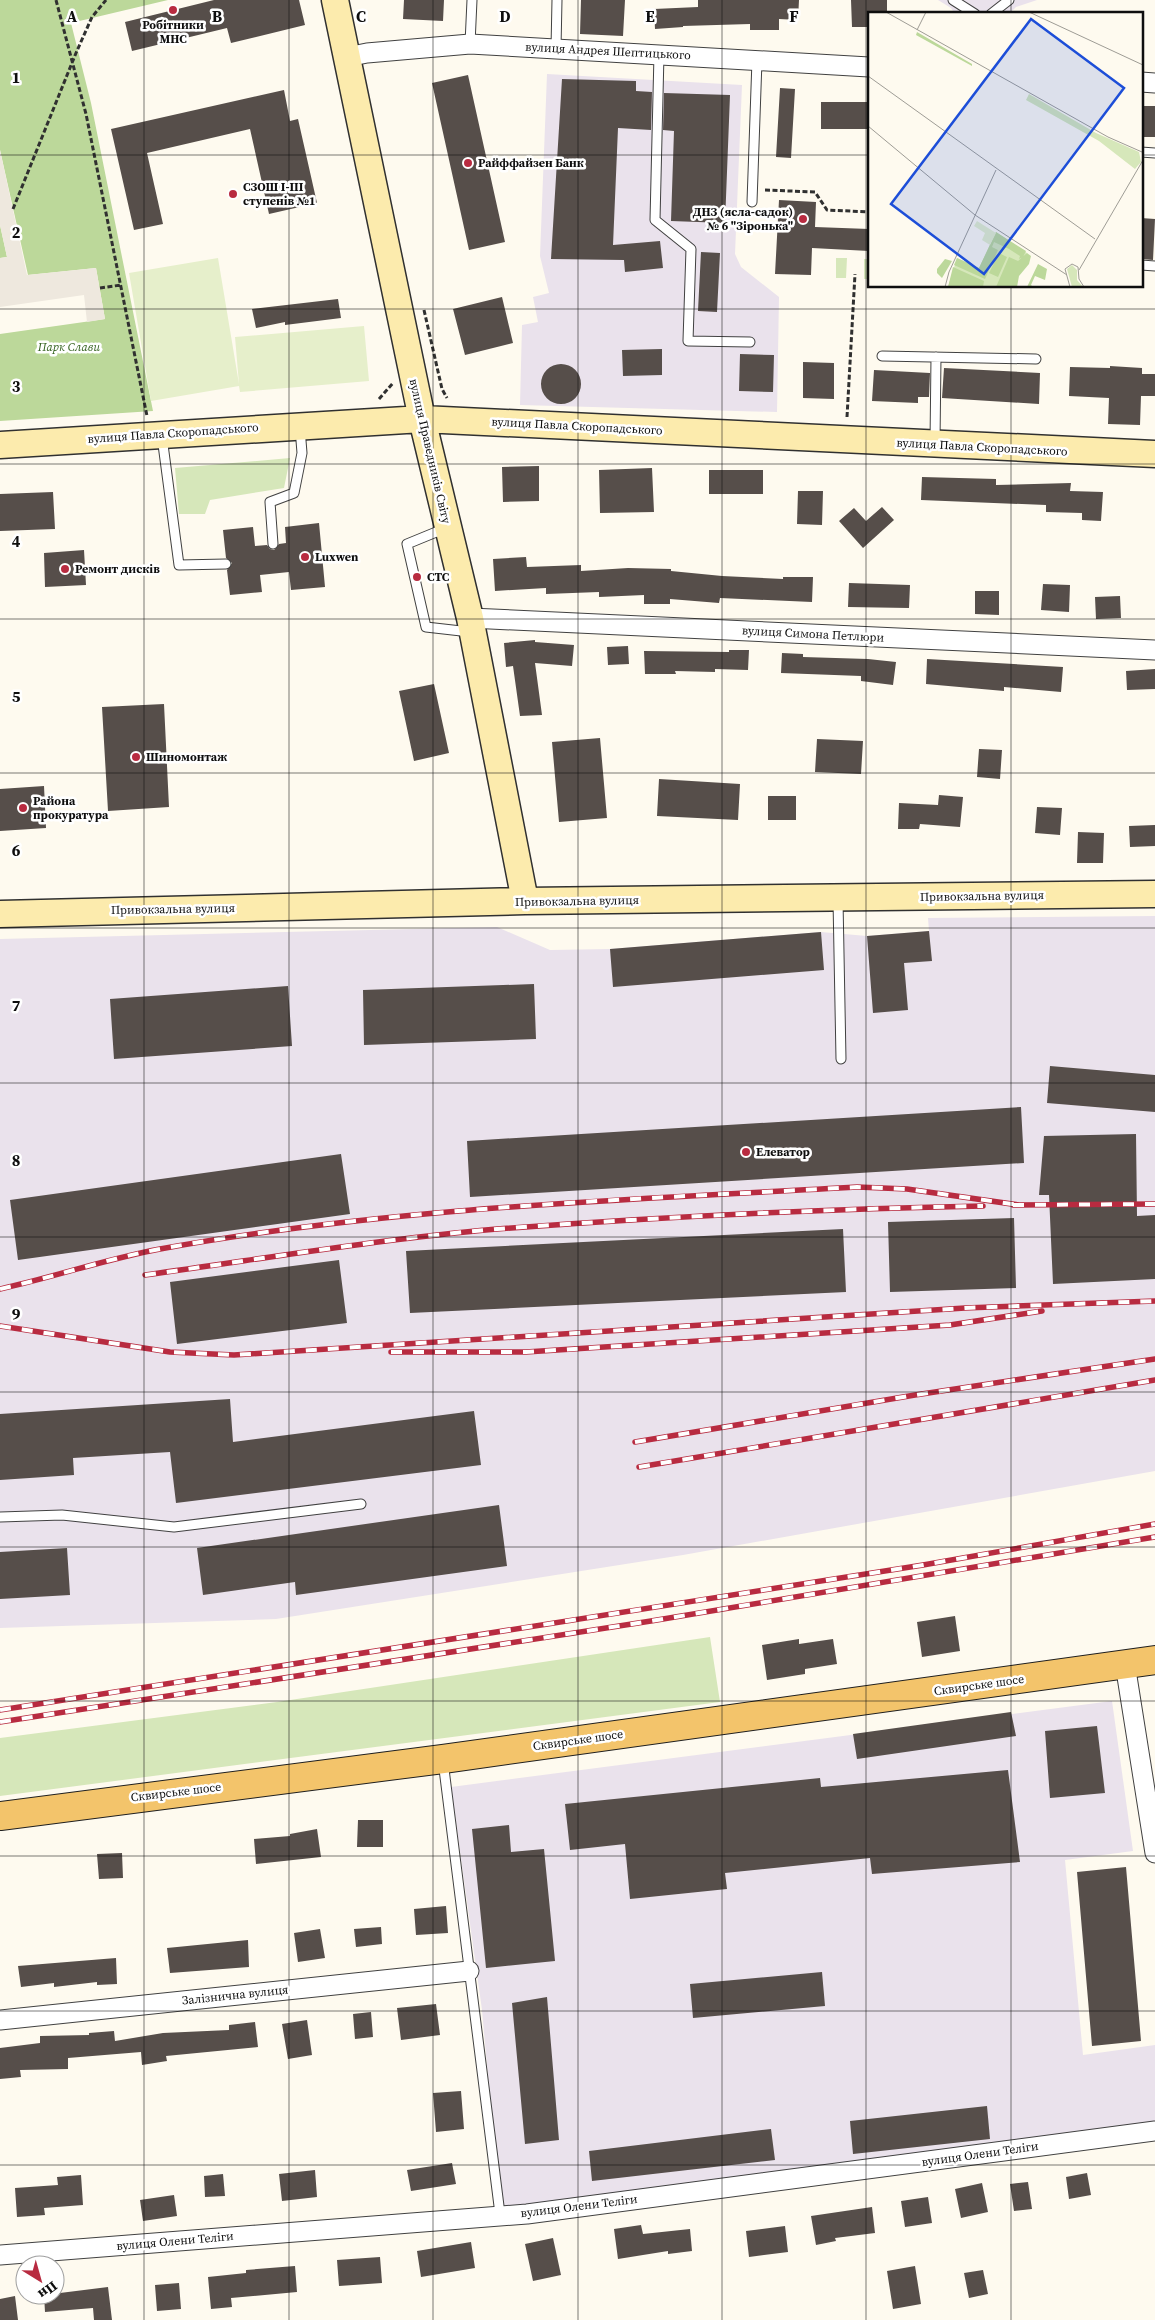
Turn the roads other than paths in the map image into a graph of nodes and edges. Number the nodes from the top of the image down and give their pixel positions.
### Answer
1 (335, 0) edge
2 (472, 0) edge
3 (557, 0) edge
4 (953, 0) edge
5 (1009, 0) edge
6 (972, 12) edge
7 (994, 12) edge
8 (470, 44) junction
9 (556, 48) junction
10 (659, 54) junction
11 (347, 57) junction
12 (757, 60) junction
13 (868, 67) edge
14 (1142, 82) edge
15 (1155, 83) edge
16 (1142, 152) edge
17 (1155, 153) edge
18 (752, 202) dead end
19 (1142, 265) edge
20 (1155, 266) edge
21 (750, 342) dead end
22 (882, 356) dead end
23 (936, 357) junction
24 (1036, 360) dead end
25 (422, 419) junction
26 (300, 426) junction
27 (162, 434) junction
28 (0, 445) edge
29 (935, 445) junction
30 (1155, 454) edge
31 (448, 527) junction
32 (273, 544) dead end
33 (226, 564) dead end
34 (472, 625) junction
35 (1155, 650) edge
36 (1155, 894) edge
37 (838, 898) junction
38 (525, 901) junction
39 (0, 914) edge
40 (841, 1059) dead end
41 (361, 1504) dead end
42 (0, 1516) edge
43 (1155, 1660) edge
44 (1125, 1664) junction
45 (442, 1759) junction
46 (0, 1816) edge
47 (1155, 1853) edge
48 (470, 1971) junction
49 (0, 2020) edge
50 (1155, 2131) edge
51 (500, 2214) junction
52 (0, 2256) edge

1 - 11 street, вулиця Праведників Світу
2 - 8 lane
3 - 9 lane
4 - 6 lane
5 - 7 lane
8 - 9 street, вулиця Андрея Шептицького
8 - 11 street, вулиця Андрея Шептицького
9 - 10 street, вулиця Андрея Шептицького
10 - 12 street, вулиця Андрея Шептицького
10 - 21 lane
11 - 25 street, вулиця Праведників Світу
12 - 13 street, вулиця Андрея Шептицького
12 - 18 lane
14 - 15 street
16 - 17 lane
19 - 20 lane
22 - 23 lane
23 - 24 lane
23 - 29 lane
25 - 26 street, вулиця Павла Скоропадського
25 - 29 street, вулиця Павла Скоропадського
25 - 31 street, вулиця Праведників Світу
26 - 27 street, вулиця Павла Скоропадського
26 - 32 lane
27 - 28 street, вулиця Павла Скоропадського
27 - 33 lane
29 - 30 street, вулиця Павла Скоропадського
31 - 34 street, вулиця Праведників Світу
31 - 34 lane
34 - 35 street, вулиця Симона Петлюри
34 - 38 street, вулиця Праведників Світу
36 - 37 street, Привокзальна вулиця
37 - 38 street, Привокзальна вулиця
37 - 40 lane
38 - 39 street, Привокзальна вулиця
41 - 42 lane
43 - 44 main road, Сквирське шосе
44 - 45 main road, Сквирське шосе
44 - 47 street
45 - 46 main road, Сквирське шосе
45 - 48 lane
48 - 49 street, Залізнична вулиця
48 - 51 lane
50 - 51 street, вулиця Олени Теліги
51 - 52 street, вулиця Олени Теліги

